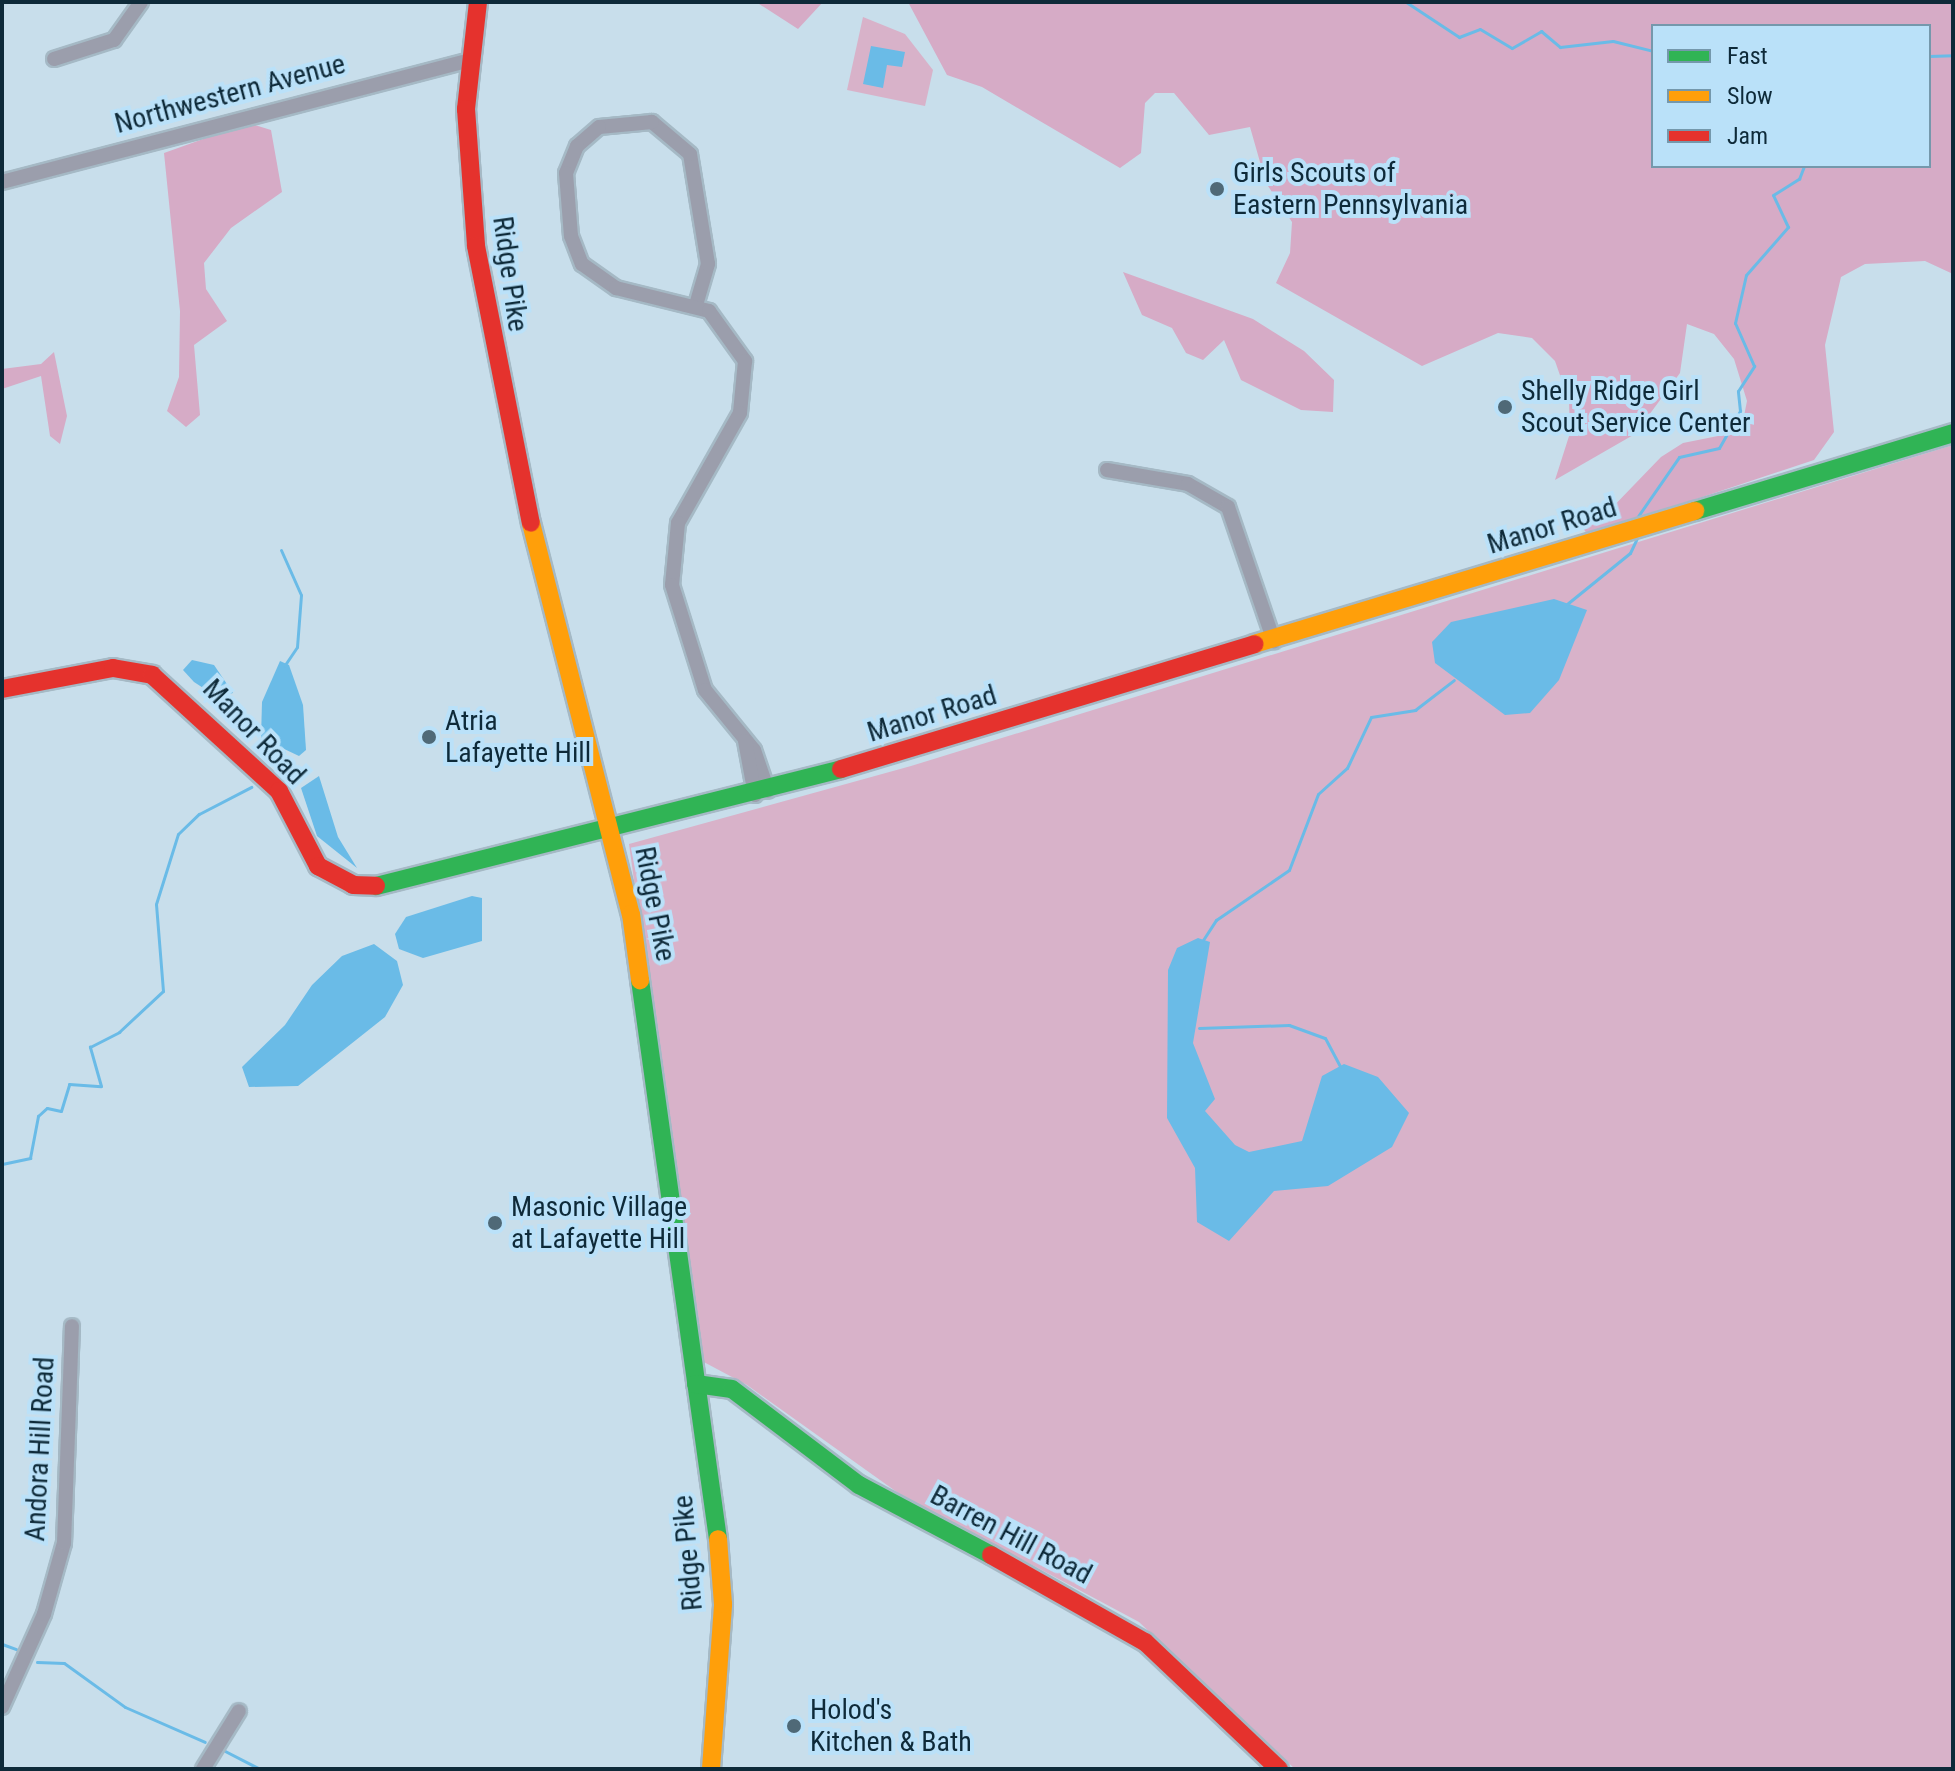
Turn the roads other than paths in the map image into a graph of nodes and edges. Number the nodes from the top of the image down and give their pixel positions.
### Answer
1 (141, 2) edge
2 (478, 2) edge
3 (54, 59) dead end
4 (472, 60) junction
5 (2, 182) edge
6 (696, 305) junction
7 (1953, 433) edge
8 (1107, 470) dead end
9 (1274, 641) junction
10 (2, 689) edge
11 (762, 793) junction
12 (612, 834) junction
13 (72, 1326) dead end
14 (696, 1384) junction
15 (2, 1707) edge
16 (239, 1711) dead end
17 (203, 1769) edge
18 (711, 1769) edge
19 (1279, 1769) edge

1 - 3 street
2 - 4 street, Ridge Pike
4 - 5 street, Northwestern Avenue
4 - 12 street, Ridge Pike
6 - 6 street
6 - 11 street
7 - 9 street, Manor Road
8 - 9 street
9 - 11 street, Manor Road
10 - 12 street, Manor Road
11 - 12 street, Manor Road
12 - 14 street, Ridge Pike
13 - 15 street, Andora Hill Road
14 - 18 street, Ridge Pike
14 - 19 street, Barren Hill Road
16 - 17 street

